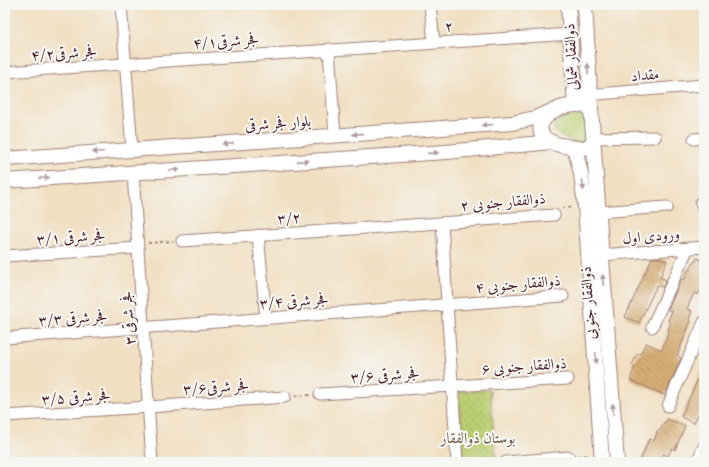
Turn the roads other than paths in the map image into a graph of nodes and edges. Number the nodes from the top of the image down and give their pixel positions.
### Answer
1 (121, 5) edge
2 (430, 5) edge
3 (568, 5) edge
4 (585, 5) edge
5 (571, 34) junction
6 (434, 42) junction
7 (329, 50) junction
8 (126, 63) junction
9 (5, 72) edge
10 (704, 85) edge
11 (575, 100) junction
12 (590, 101) junction
13 (552, 111) junction
14 (506, 124) junction
15 (335, 136) junction
16 (655, 137) dead end
17 (593, 140) junction
18 (552, 142) junction
19 (502, 146) junction
20 (575, 148) junction
21 (132, 150) junction
22 (5, 158) edge
23 (133, 172) junction
24 (5, 181) edge
25 (667, 207) dead end
26 (598, 212) junction
27 (554, 215) road end
28 (442, 223) junction
29 (258, 235) junction
30 (182, 241) road end
31 (138, 246) junction
32 (704, 246) edge
33 (688, 248) junction
34 (601, 255) junction
35 (5, 256) edge
36 (563, 296) dead end
37 (447, 304) junction
38 (266, 318) junction
39 (704, 322) edge
40 (652, 327) dead end
41 (143, 328) junction
42 (5, 338) edge
43 (568, 379) dead end
44 (452, 386) junction
45 (320, 394) road end
46 (286, 396) road end
47 (668, 406) dead end
48 (149, 407) junction
49 (5, 416) edge
50 (615, 429) junction
51 (600, 430) junction
52 (704, 446) edge
53 (569, 457) road end
54 (602, 458) edge
55 (152, 462) edge
56 (457, 462) edge
57 (506, 462) edge
58 (617, 462) edge
59 (697, 462) edge

1 - 8 street
2 - 6 street
3 - 5 main road, ذوالفقار شمالی
12 -> 4 main road, ذوالفقار شمالی
5 - 6 street, ۲
5 - 11 main road, ذوالفقار شمالی
6 - 7 street, ۲
7 - 8 street, فجر شرقی۴/۱
7 - 15 street
8 - 9 street, فجر شرقی۴/۲
8 - 21 street
10 - 12 street, مقداد
11 - 12 main road
11 - 13 main road, بلوار فجر شرقی
12 - 17 main road, ذوالفقار شمالی
13 - 14 main road, بلوار فجر شرقی
13 - 18 main road
14 -> 15 main road, بلوار فجر شرقی
14 - 19 main road
15 -> 21 main road, بلوار فجر شرقی
16 - 17 street
17 - 20 main road
17 - 26 main road, ذوالفقار جنوبی
18 - 19 main road
18 - 20 main road
23 -> 19 main road
20 -> 51 main road, ذوالفقار جنوبی
21 -> 22 main road, بلوار فجر شرقی
24 -> 23 main road
23 - 31 street, ۳ فجر شرقی
25 - 26 street
26 - 34 main road, ذوالفقار جنوبی
27 - 28 street, ۲ ذوالفقار جنوبی
28 - 29 street, ۳/۲
28 - 37 street
29 - 30 street, ۳/۲
29 - 38 street
31 - 35 street, ۳/۱ فجر شرقی
31 - 41 street, ۳ فجر شرقی
32 - 33 street, ورودی اول
33 - 34 street, ورودی اول
33 - 40 street
50 -> 34 main road, ذوالفقار جنوبی
36 - 37 street, ۴ ذوالفقار جنوبی
37 - 38 street, ۳/۴ فجر شرقی
37 - 44 street
38 - 41 street, ۳/۴ فجر شرقی
39 - 47 street
41 - 42 street, ۳/۳ فجر شرقی
41 - 48 street, ۳ فجر شرقی
43 - 44 street, ۶ ذوالفقار جنوبی
44 - 45 street, ۳/۶ فجر شرقی
44 - 56 street
46 - 48 street, فجر شرقی۳/۶
48 - 49 street, ۳/۵ فجر شرقی
48 - 55 street, ۳ فجر شرقی
50 - 51 main road
50 - 58 main road, ذوالفقار جنوبی
51 - 54 main road, ذوالفقار جنوبی
52 - 59 street
53 - 57 street

